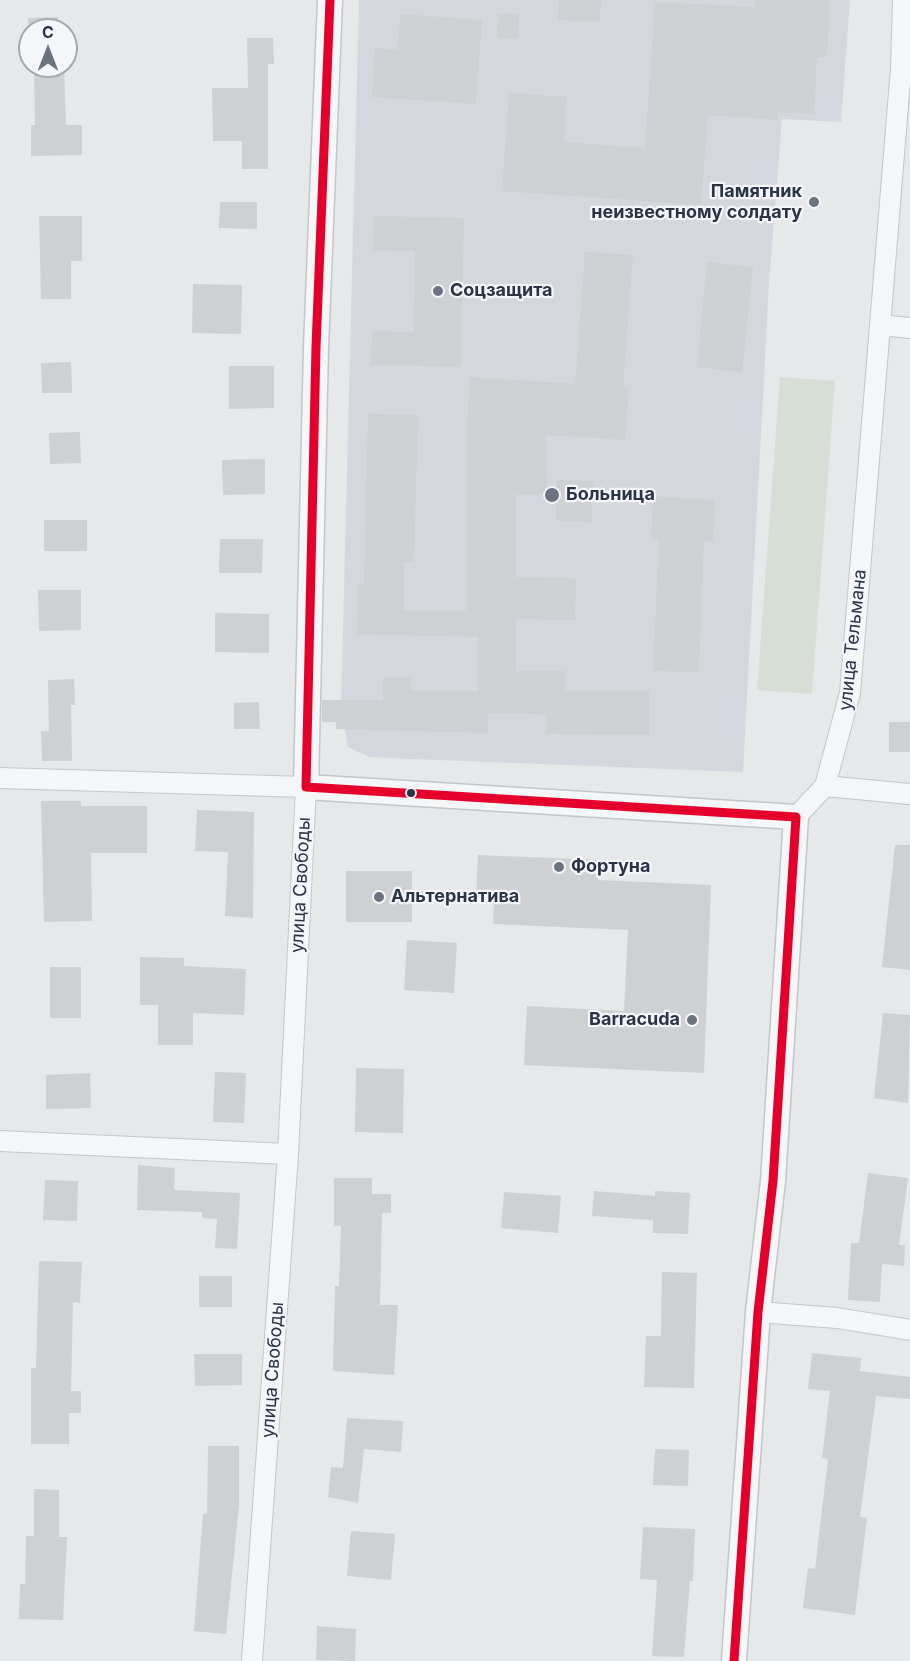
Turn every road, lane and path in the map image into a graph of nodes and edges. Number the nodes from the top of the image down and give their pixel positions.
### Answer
1 (330, 0) edge
2 (903, 0) edge
3 (880, 325) junction
4 (910, 328) edge
5 (0, 778) edge
6 (825, 786) junction
7 (306, 787) junction
8 (910, 794) edge
9 (796, 818) junction
10 (0, 1141) edge
11 (288, 1154) junction
12 (758, 1311) junction
13 (910, 1330) edge
14 (252, 1661) edge
15 (734, 1661) edge

1 - 7 street, улица Свободы
2 - 3 street, улица Тельмана
3 - 4 street
3 - 6 street, улица Тельмана
5 - 7 street
6 - 8 street
6 - 9 street, улица Тельмана
7 - 9 street
7 - 11 street, улица Свободы
9 - 12 street
10 - 11 street
11 - 14 street, улица Свободы
12 - 13 street
12 - 15 street

